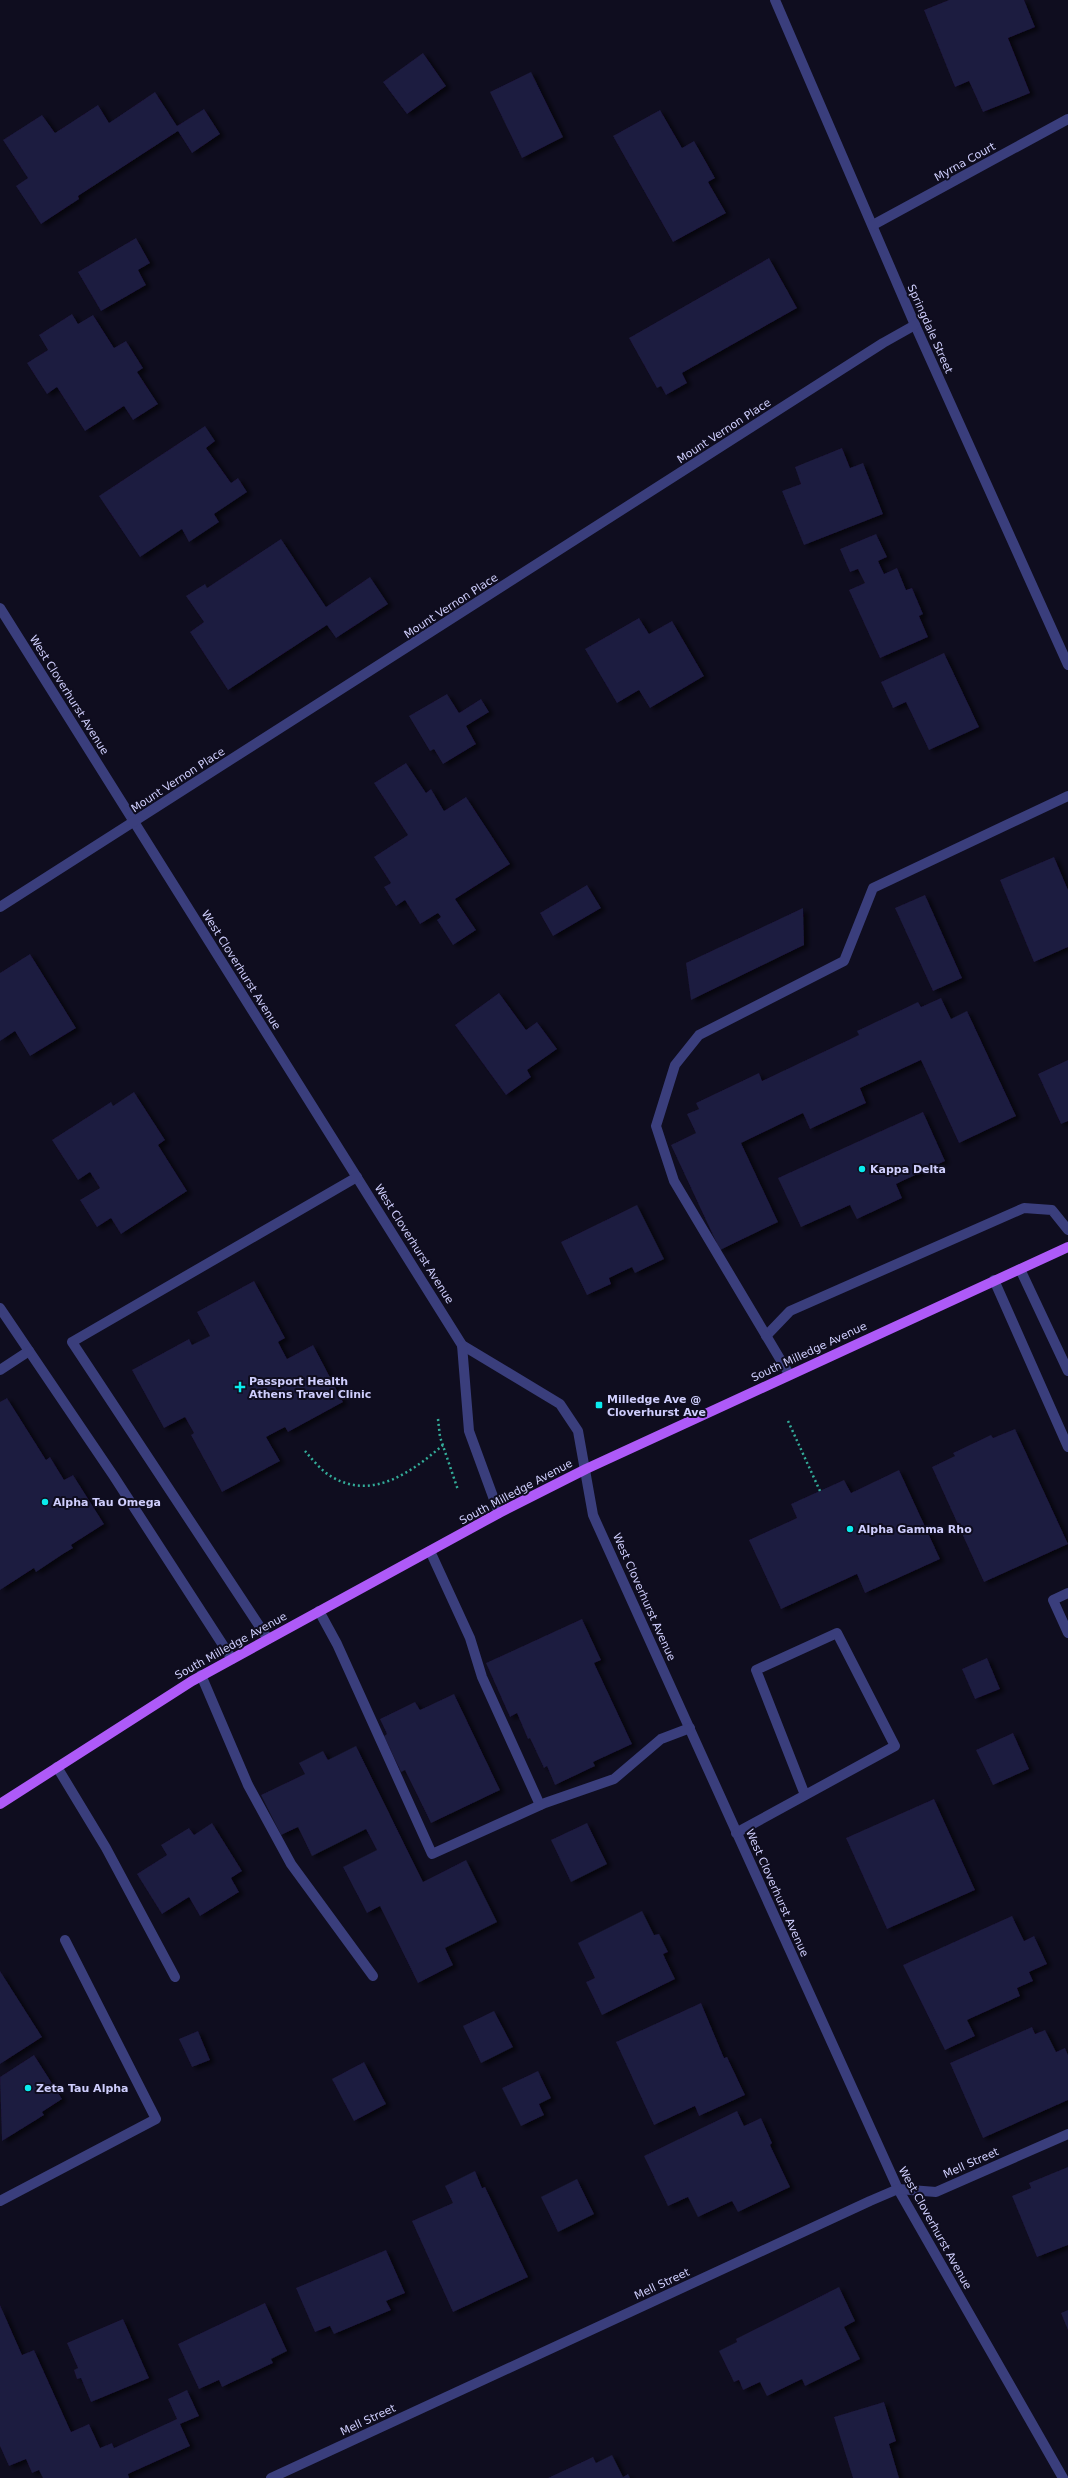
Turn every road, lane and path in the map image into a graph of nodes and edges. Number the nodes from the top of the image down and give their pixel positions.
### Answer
1 (775, 0) edge
2 (1068, 119) edge
3 (873, 225) junction
4 (915, 325) junction
5 (0, 608) edge
6 (1068, 665) edge
7 (1068, 796) edge
8 (134, 822) junction
9 (0, 907) edge
10 (358, 1177) junction
11 (1068, 1230) edge
12 (1068, 1247) edge
13 (1020, 1269) junction
14 (994, 1280) junction
15 (0, 1308) edge
16 (766, 1336) junction
17 (462, 1344) junction
18 (29, 1351) junction
19 (0, 1370) edge
20 (1068, 1371) edge
21 (789, 1374) junction
22 (438, 1419) dead end
23 (788, 1421) dead end
24 (443, 1445) junction
25 (1068, 1447) edge
26 (304, 1451) dead end
27 (586, 1469) junction
28 (458, 1490) dead end
29 (820, 1491) dead end
30 (499, 1513) junction
31 (430, 1551) junction
32 (1068, 1593) edge
33 (319, 1611) junction
34 (1068, 1633) edge
35 (268, 1639) junction
36 (232, 1659) junction
37 (201, 1675) junction
38 (690, 1728) junction
39 (57, 1767) junction
40 (805, 1795) junction
41 (0, 1804) edge
42 (540, 1805) junction
43 (736, 1833) junction
44 (65, 1940) dead end
45 (373, 1976) dead end
46 (175, 1977) dead end
47 (1068, 2134) edge
48 (898, 2189) junction
49 (0, 2201) edge
50 (271, 2478) edge
51 (1063, 2478) edge

1 - 3 street, Springdale Street
2 - 3 street, Myrna Court
3 - 4 street, Springdale Street
4 - 6 street, Springdale Street
4 - 8 street, Mount Vernon Place
5 - 8 street, West Cloverhurst Avenue
7 - 16 street
8 - 9 street, Mount Vernon Place
8 - 10 street, West Cloverhurst Avenue
10 - 17 street, West Cloverhurst Avenue
10 - 35 street
11 - 16 street
12 - 13 main road, South Milledge Avenue
13 - 14 main road, South Milledge Avenue
13 - 20 street
14 - 21 main road, South Milledge Avenue
14 - 25 street
15 - 18 street
16 - 21 street
17 - 27 street, West Cloverhurst Avenue
17 - 30 street, West Cloverhurst Avenue
18 - 19 street
18 - 36 street
21 - 27 main road, South Milledge Avenue
22 - 24 path
23 - 29 path
24 - 26 path
24 - 28 path
27 - 30 main road, South Milledge Avenue
27 - 38 street, West Cloverhurst Avenue
30 - 31 main road, South Milledge Avenue
31 - 33 main road, South Milledge Avenue
31 - 42 street
32 - 34 street
33 - 35 main road, South Milledge Avenue
33 - 42 street
35 - 36 main road, South Milledge Avenue
36 - 37 main road, South Milledge Avenue
37 - 39 main road, South Milledge Avenue
37 - 45 street
38 - 42 street
38 - 43 street, West Cloverhurst Avenue
39 - 41 main road, South Milledge Avenue
39 - 46 street
40 - 40 street
40 - 43 street
43 - 48 street, West Cloverhurst Avenue
44 - 49 street
47 - 48 street, Mell Street
48 - 50 street, Mell Street
48 - 51 street, West Cloverhurst Avenue

